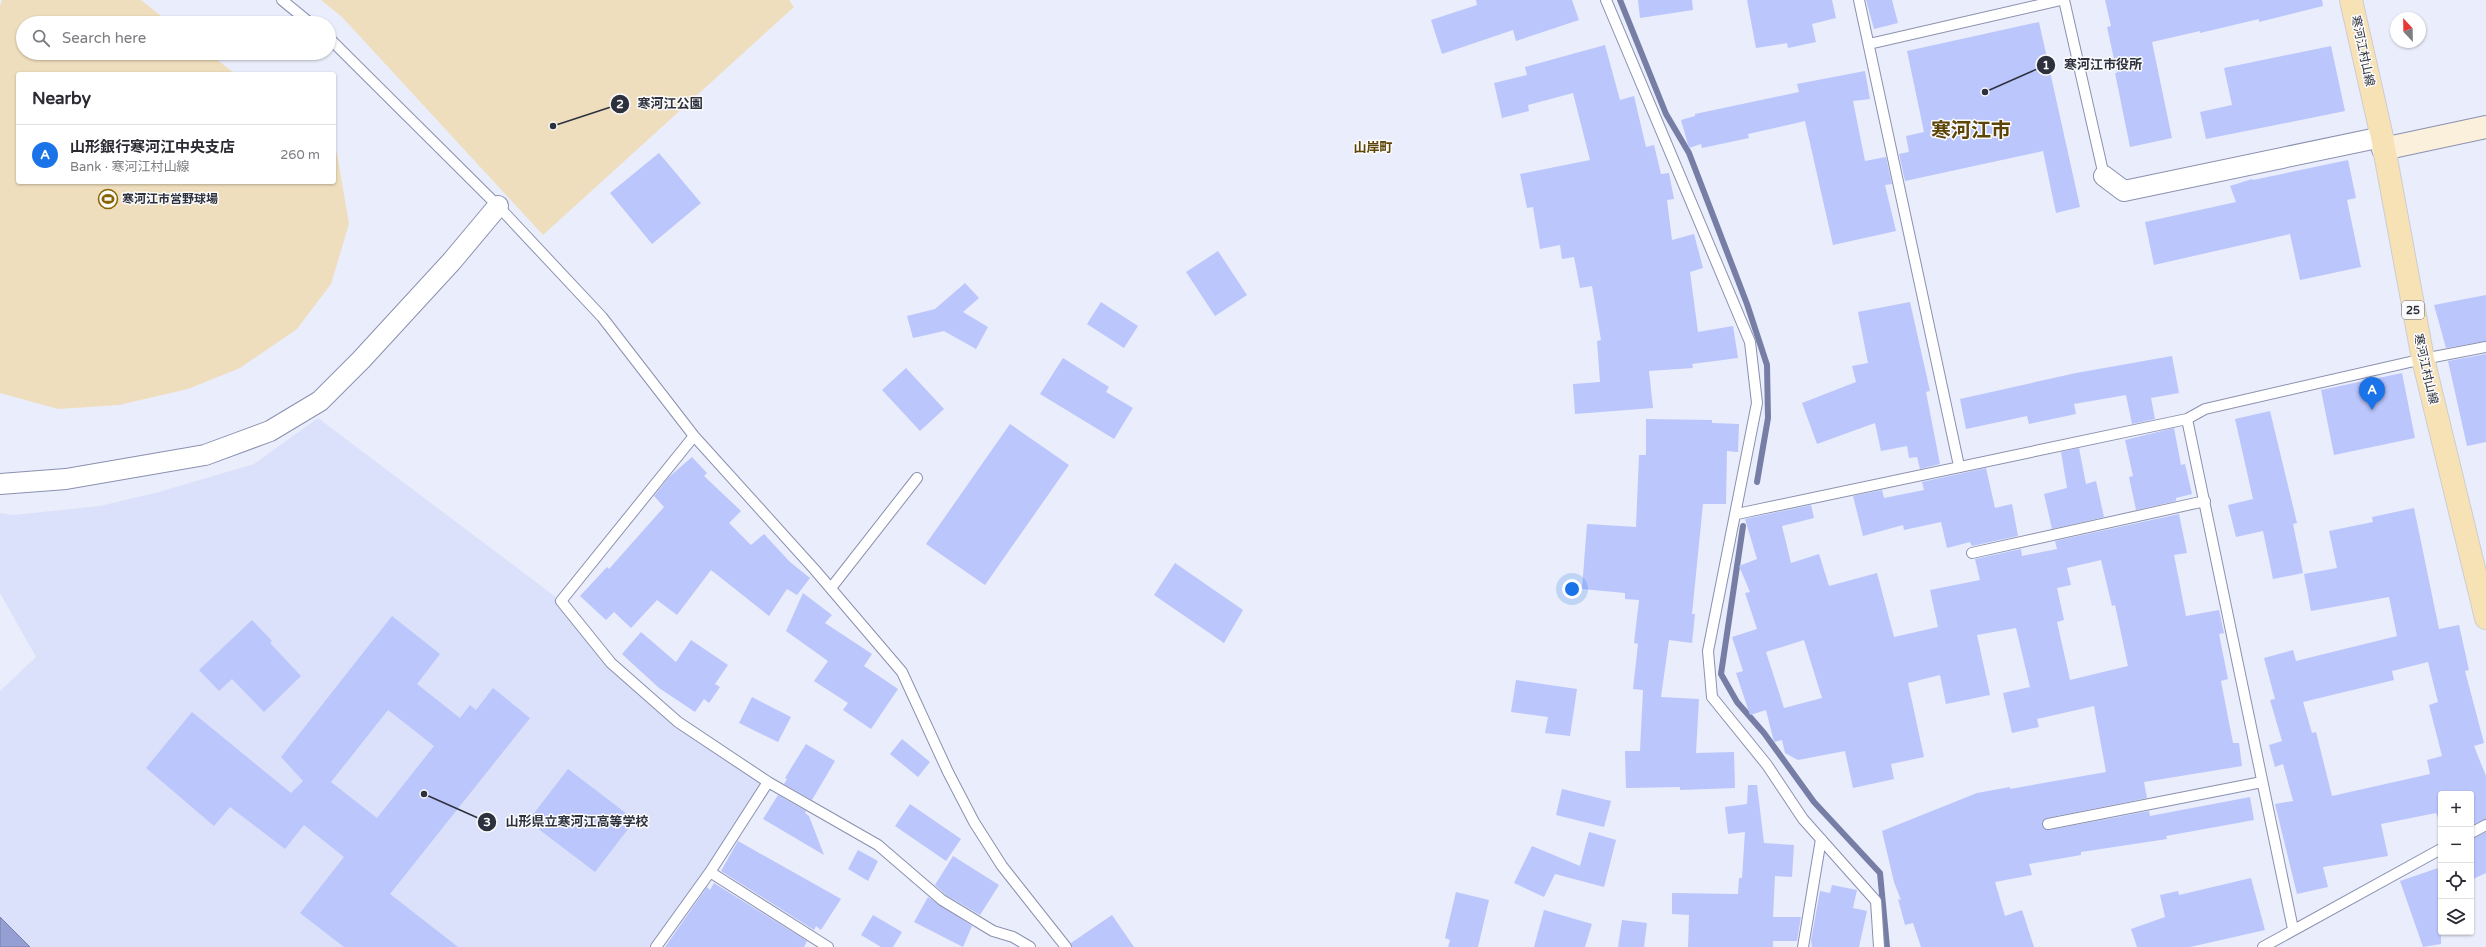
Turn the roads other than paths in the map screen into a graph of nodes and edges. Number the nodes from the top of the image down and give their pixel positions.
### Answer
1 (282, 0) edge
2 (1606, 0) edge
3 (1859, 0) edge
4 (2062, 0) edge
5 (2351, 0) edge
6 (301, 16) edge
7 (1869, 44) junction
8 (336, 45) edge
9 (2486, 127) edge
10 (2382, 143) junction
11 (2104, 176) joint
12 (498, 206) junction
13 (2486, 347) edge
14 (2423, 359) junction
15 (2187, 419) junction
16 (694, 436) junction
17 (1959, 466) junction
18 (917, 478) dead end
19 (0, 484) edge
20 (2205, 500) junction
21 (1737, 514) junction
22 (1972, 552) dead end
23 (831, 588) junction
24 (2486, 618) edge
25 (768, 782) junction
26 (2262, 782) junction
27 (2048, 824) dead end
28 (2486, 825) edge
29 (2474, 831) edge
30 (1821, 839) junction
31 (2438, 852) edge
32 (710, 872) junction
33 (2293, 929) junction
34 (656, 947) edge
35 (828, 947) edge
36 (1030, 947) edge
37 (1066, 947) edge
38 (1804, 947) edge
39 (1879, 947) edge
40 (2264, 947) edge

1 - 6 lane
2 - 21 lane
3 - 7 lane
4 - 7 lane
4 - 11 lane
5 - 10 main road, 寒河江村山線 / 25
7 - 17 lane
8 - 12 lane
9 - 10 street
10 - 11 street
10 - 14 main road, 寒河江村山線 / 25
12 - 16 lane
12 - 19 street
13 - 14 lane
14 - 15 lane
14 - 24 main road, 寒河江村山線 / 25
15 - 17 lane
15 - 20 lane
16 - 23 lane
16 - 25 lane
17 - 21 lane
18 - 23 lane
20 - 22 lane
20 - 26 lane
21 - 30 lane
23 - 37 lane
25 - 32 lane
25 - 36 lane
26 - 27 lane
26 - 33 lane
28 - 29 lane
30 - 38 lane
30 - 39 lane
31 - 33 lane
32 - 34 lane
32 - 35 lane
33 - 40 lane

